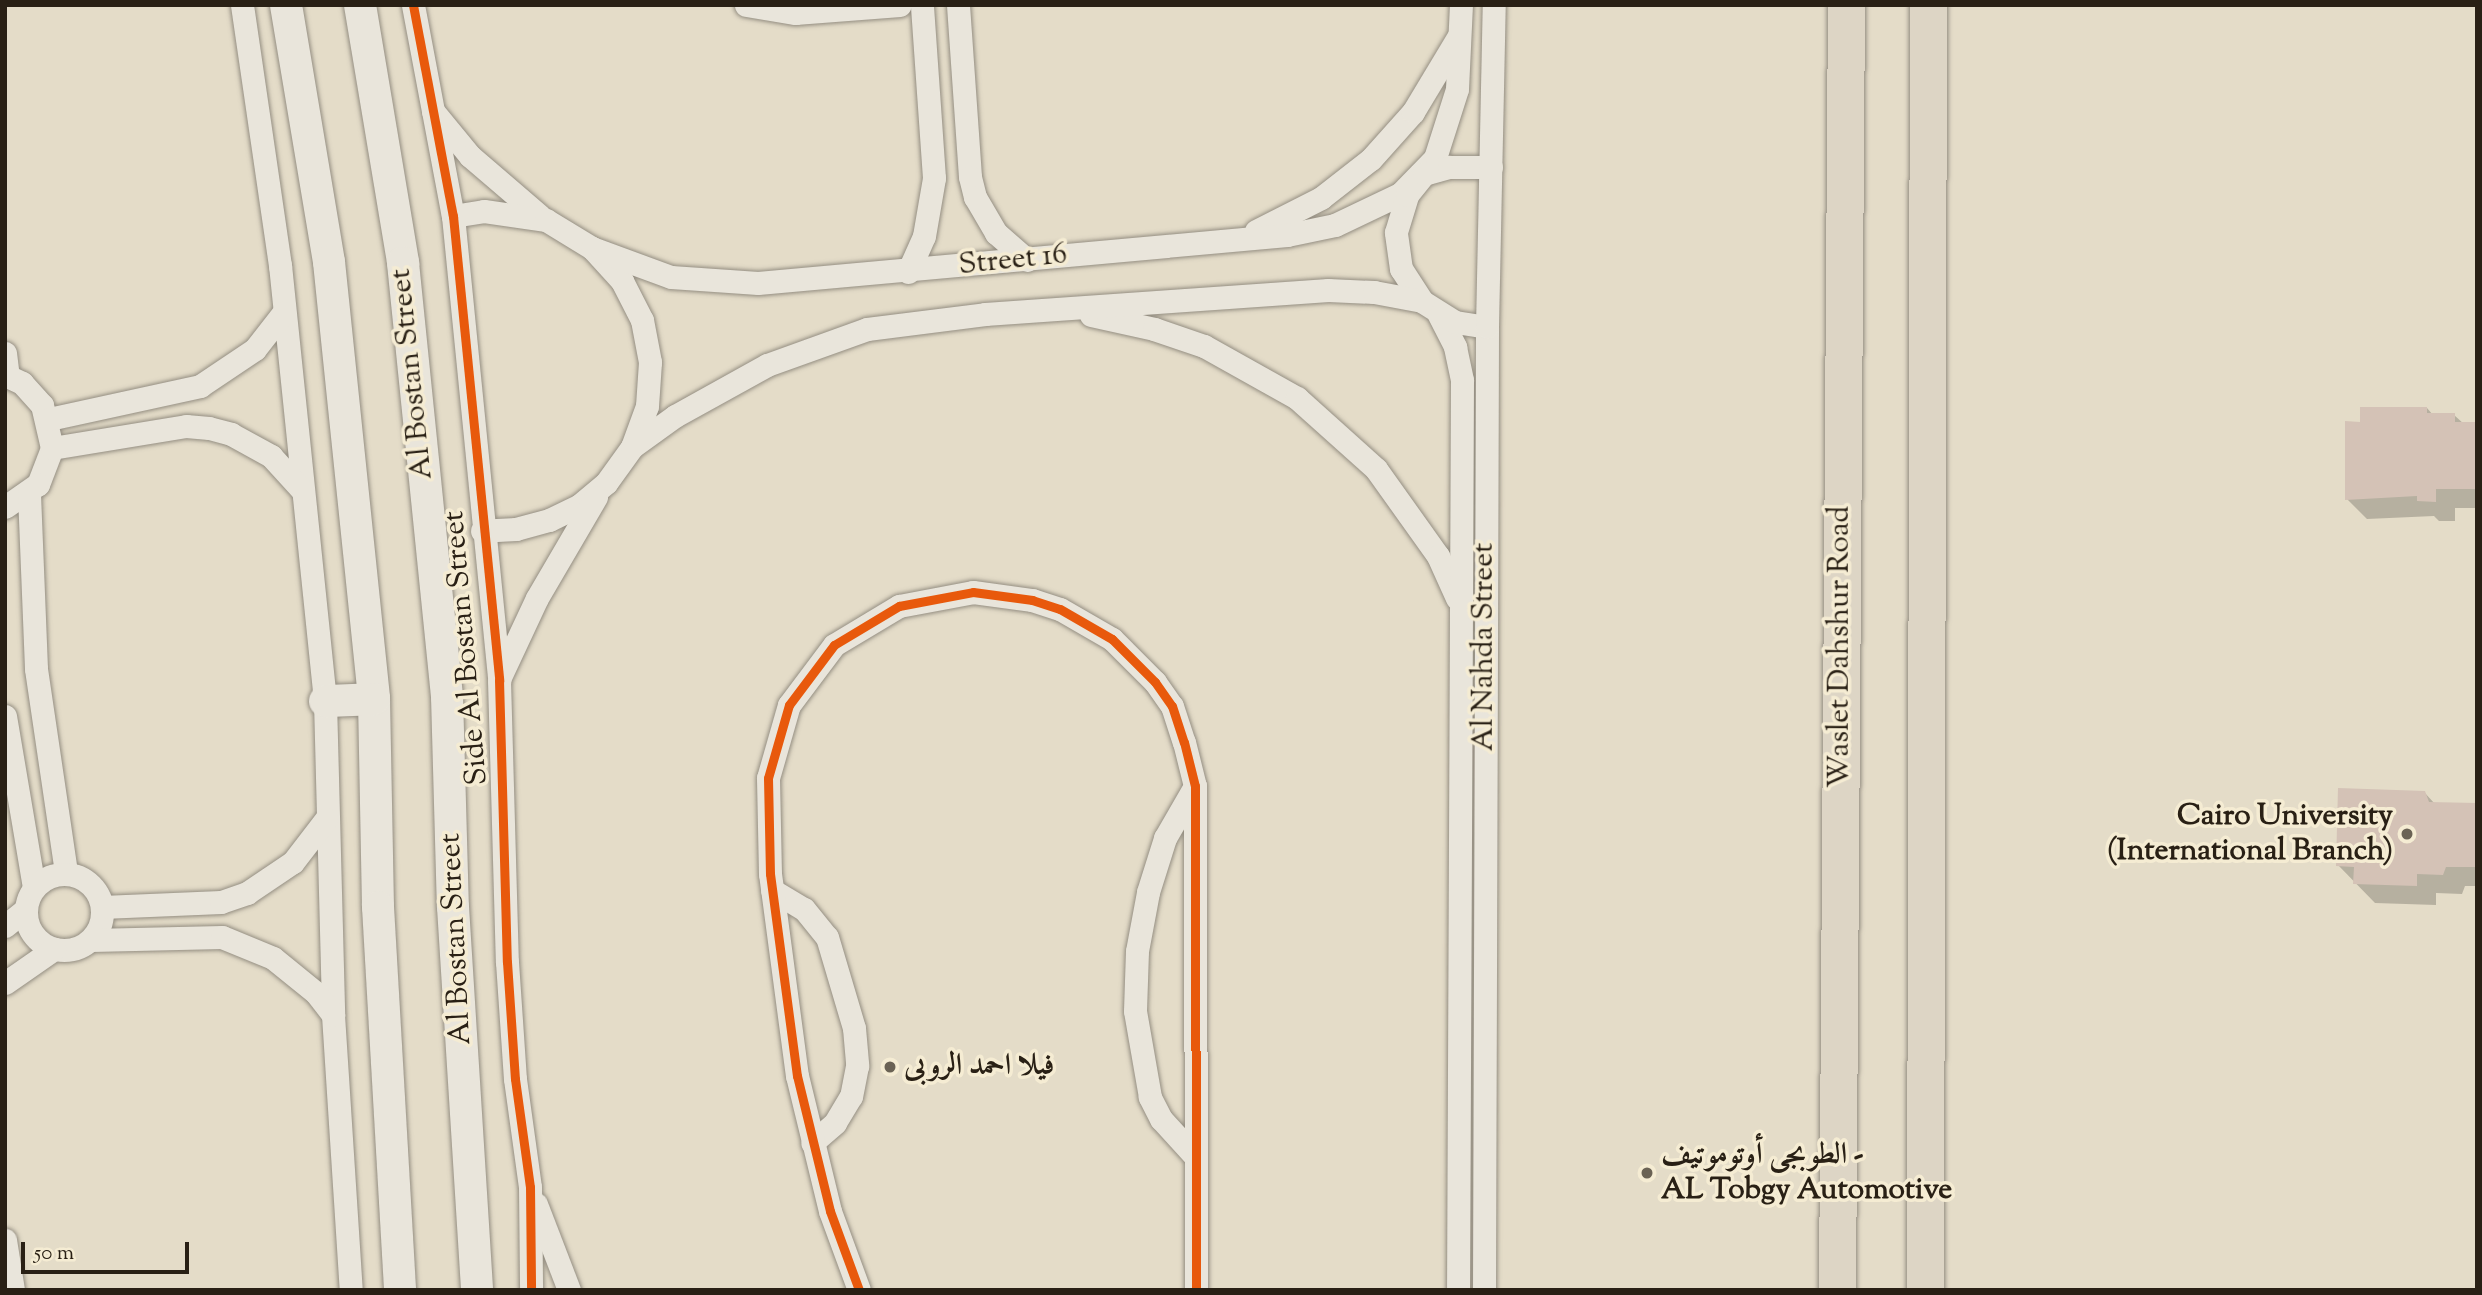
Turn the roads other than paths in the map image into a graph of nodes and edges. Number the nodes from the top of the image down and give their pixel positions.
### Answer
1 (242, 5) edge
2 (286, 5) edge
3 (360, 5) edge
4 (413, 5) edge
5 (746, 5) edge
6 (900, 5) edge
7 (922, 5) edge
8 (958, 5) edge
9 (1461, 5) edge
10 (1494, 5) edge
11 (1846, 5) edge
12 (1928, 5) edge
13 (1460, 31) junction
14 (429, 105) junction
15 (1491, 167) junction
16 (1424, 174) junction
17 (453, 216) junction
18 (546, 220) junction
19 (1237, 239) junction
20 (593, 248) junction
21 (1027, 260) junction
22 (908, 272) junction
23 (1431, 308) junction
24 (1049, 310) junction
25 (283, 313) junction
26 (1487, 327) junction
27 (6, 368) edge
28 (49, 419) junction
29 (632, 447) junction
30 (52, 448) junction
31 (606, 483) junction
32 (302, 490) junction
33 (29, 494) junction
34 (5, 507) edge
35 (482, 531) junction
36 (1460, 604) junction
37 (1486, 604) junction
38 (499, 680) junction
39 (374, 699) junction
40 (326, 701) junction
41 (5, 716) edge
42 (1195, 786) junction
43 (326, 819) junction
44 (66, 873) junction
45 (34, 887) junction
46 (772, 890) junction
47 (102, 908) junction
48 (25, 910) junction
49 (5, 926) edge
50 (91, 940) junction
51 (54, 949) junction
52 (5, 983) edge
53 (333, 1015) junction
54 (811, 1143) junction
55 (1193, 1154) junction
56 (530, 1187) junction
57 (5, 1240) edge
58 (13, 1290) edge
59 (351, 1290) edge
60 (400, 1290) edge
61 (477, 1290) edge
62 (531, 1290) edge
63 (569, 1290) edge
64 (859, 1290) edge
65 (1196, 1290) edge
66 (1458, 1290) edge
67 (1484, 1290) edge
68 (1837, 1290) edge
69 (1925, 1290) edge

1 - 25 street
2 - 39 street
3 - 61 street, Al Bostan Street
4 - 14 street, Side Al Bostan Street
5 - 6 street
7 - 22 street
8 - 21 street
9 - 13 street
10 - 15 street, Al Nahda Street
11 - 68 main road, Waslet Dahshur Road
12 - 69 main road
13 - 16 street
13 - 19 street
14 - 17 street, Side Al Bostan Street
14 - 18 street
15 - 16 street
15 - 26 street, Al Nahda Street
16 - 19 street, Street 16
16 - 23 street, Al Nahda Street
17 - 18 street
17 - 35 street, Side Al Bostan Street
18 - 20 street
19 - 21 street, Street 16
20 - 22 street, Street 16
20 - 29 street
21 - 22 street, Street 16
23 - 24 street, Street 16
23 - 26 street, Street 16
23 - 36 street, Al Nahda Street
24 - 29 street, Street 16
24 - 36 street
25 - 28 street
25 - 32 street
26 - 37 street, Al Nahda Street
27 - 28 street
28 - 30 street
29 - 31 street
30 - 32 street
30 - 33 street
31 - 35 street
31 - 38 street
32 - 40 street
33 - 34 street
33 - 44 street
35 - 38 street, Side Al Bostan Street
36 - 37 street
36 - 66 street, Al Nahda Street
37 - 67 street, Al Nahda Street
38 - 56 street, Side Al Bostan Street
39 - 40 street
39 - 60 street
40 - 43 street
41 - 45 street
42 - 46 street
42 - 55 street
42 - 55 street
43 - 47 street
43 - 53 street
44 - 45 street
44 - 47 street
45 - 48 street
46 - 54 street
46 - 54 street
47 - 50 street
48 - 49 street
48 - 51 street
50 - 51 street
50 - 53 street
51 - 52 street
53 - 59 street
54 - 64 street
55 - 65 street
56 - 62 street, Side Al Bostan Street
56 - 63 street
57 - 58 street

